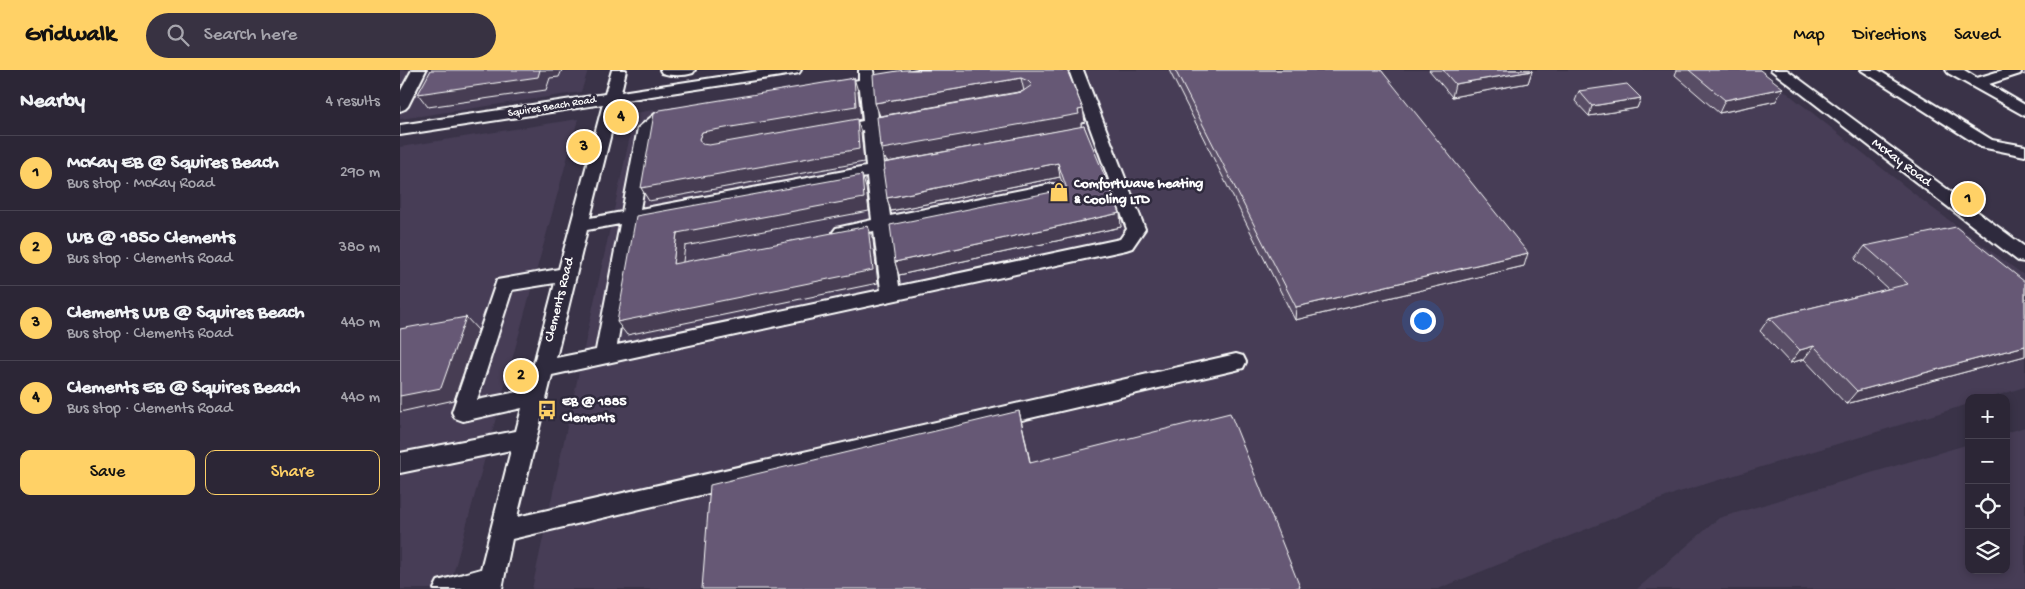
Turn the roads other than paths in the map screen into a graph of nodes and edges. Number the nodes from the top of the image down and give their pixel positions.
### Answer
1 (419, 70) edge
2 (619, 70) edge
3 (667, 70) edge
4 (688, 70) edge
5 (794, 70) edge
6 (945, 70) edge
7 (1076, 70) edge
8 (1778, 70) edge
9 (1868, 70) edge
10 (1953, 70) edge
11 (2015, 71) dead end
12 (759, 73) edge
13 (867, 76) edge
14 (1976, 83) junction
15 (819, 91) edge
16 (612, 98) junction
17 (400, 106) edge
18 (2025, 110) edge
19 (691, 112) edge
20 (919, 116) edge
21 (871, 124) junction
22 (400, 130) edge
23 (1098, 130) junction
24 (822, 132) edge
25 (1079, 134) edge
26 (2025, 151) edge
27 (923, 162) edge
28 (875, 171) junction
29 (1052, 190) edge
30 (630, 217) junction
31 (881, 224) junction
32 (579, 226) junction
33 (824, 235) edge
34 (2025, 256) edge
35 (567, 274) junction
36 (891, 294) junction
37 (605, 356) junction
38 (1236, 362) dead end
39 (543, 369) junction
40 (536, 397) junction
41 (526, 438) junction
42 (400, 463) edge
43 (502, 531) junction
44 (490, 583) edge
45 (446, 589) edge

1 - 17 street
2 - 16 street, Clements Road
3 - 4 street
5 - 12 street, Squires Beach Road
6 - 13 street
7 - 23 street
8 - 34 street, McKay Road
9 - 26 street
10 - 14 street
11 - 14 street
12 - 16 street, Squires Beach Road
13 - 15 street
13 - 21 street
14 - 18 street
16 - 22 street, Squires Beach Road
16 - 32 street, Clements Road
19 - 30 street
20 - 21 street
21 - 24 street
21 - 28 street
23 - 25 street
23 - 36 street
27 - 28 street
28 - 30 street
28 - 31 street
29 - 31 street
30 - 32 street
30 - 37 street
31 - 33 street
31 - 36 street
32 - 35 street, Clements Road
35 - 39 street, Clements Road
35 - 40 street
36 - 37 street
37 - 39 street
38 - 43 street
39 - 40 street, Clements Road
40 - 41 street, Clements Road
41 - 42 street
41 - 43 street, Clements Road
43 - 44 street, Clements Road
44 - 45 street

